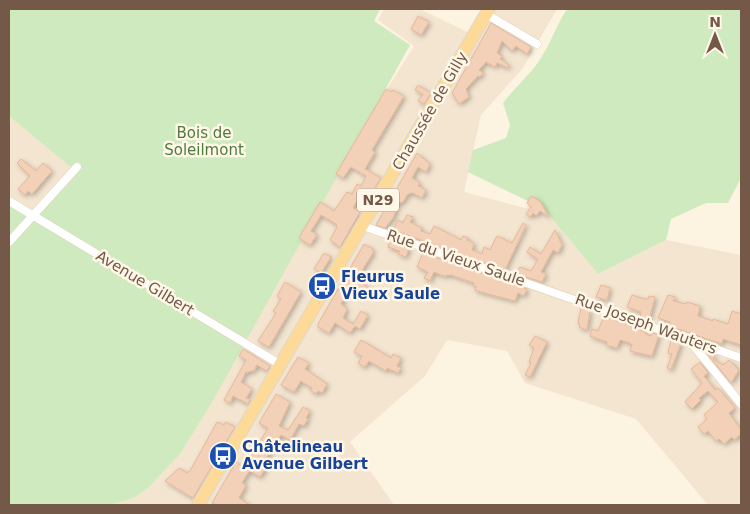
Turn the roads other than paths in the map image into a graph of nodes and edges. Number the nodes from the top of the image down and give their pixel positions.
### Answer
1 (487, 11) edge
2 (538, 44) dead end
3 (77, 167) dead end
4 (9, 201) edge
5 (32, 215) junction
6 (364, 226) junction
7 (9, 242) edge
8 (550, 291) joint
9 (689, 340) junction
10 (741, 358) edge
11 (281, 365) junction
12 (741, 404) edge
13 (198, 505) edge

1 - 2 street, Chaussée de Gilly
1 - 6 main road, Chaussée de Gilly / N29
3 - 5 street
4 - 5 street, Avenue Gilbert
5 - 7 street
5 - 11 street, Avenue Gilbert
6 - 8 street, Rue du Vieux Saule
6 - 11 main road, Chaussée de Gilly / N29
8 - 9 street, Rue Joseph Wauters
9 - 10 street, Rue Joseph Wauters
9 - 12 street
11 - 13 main road, Chaussée de Gilly / N29

